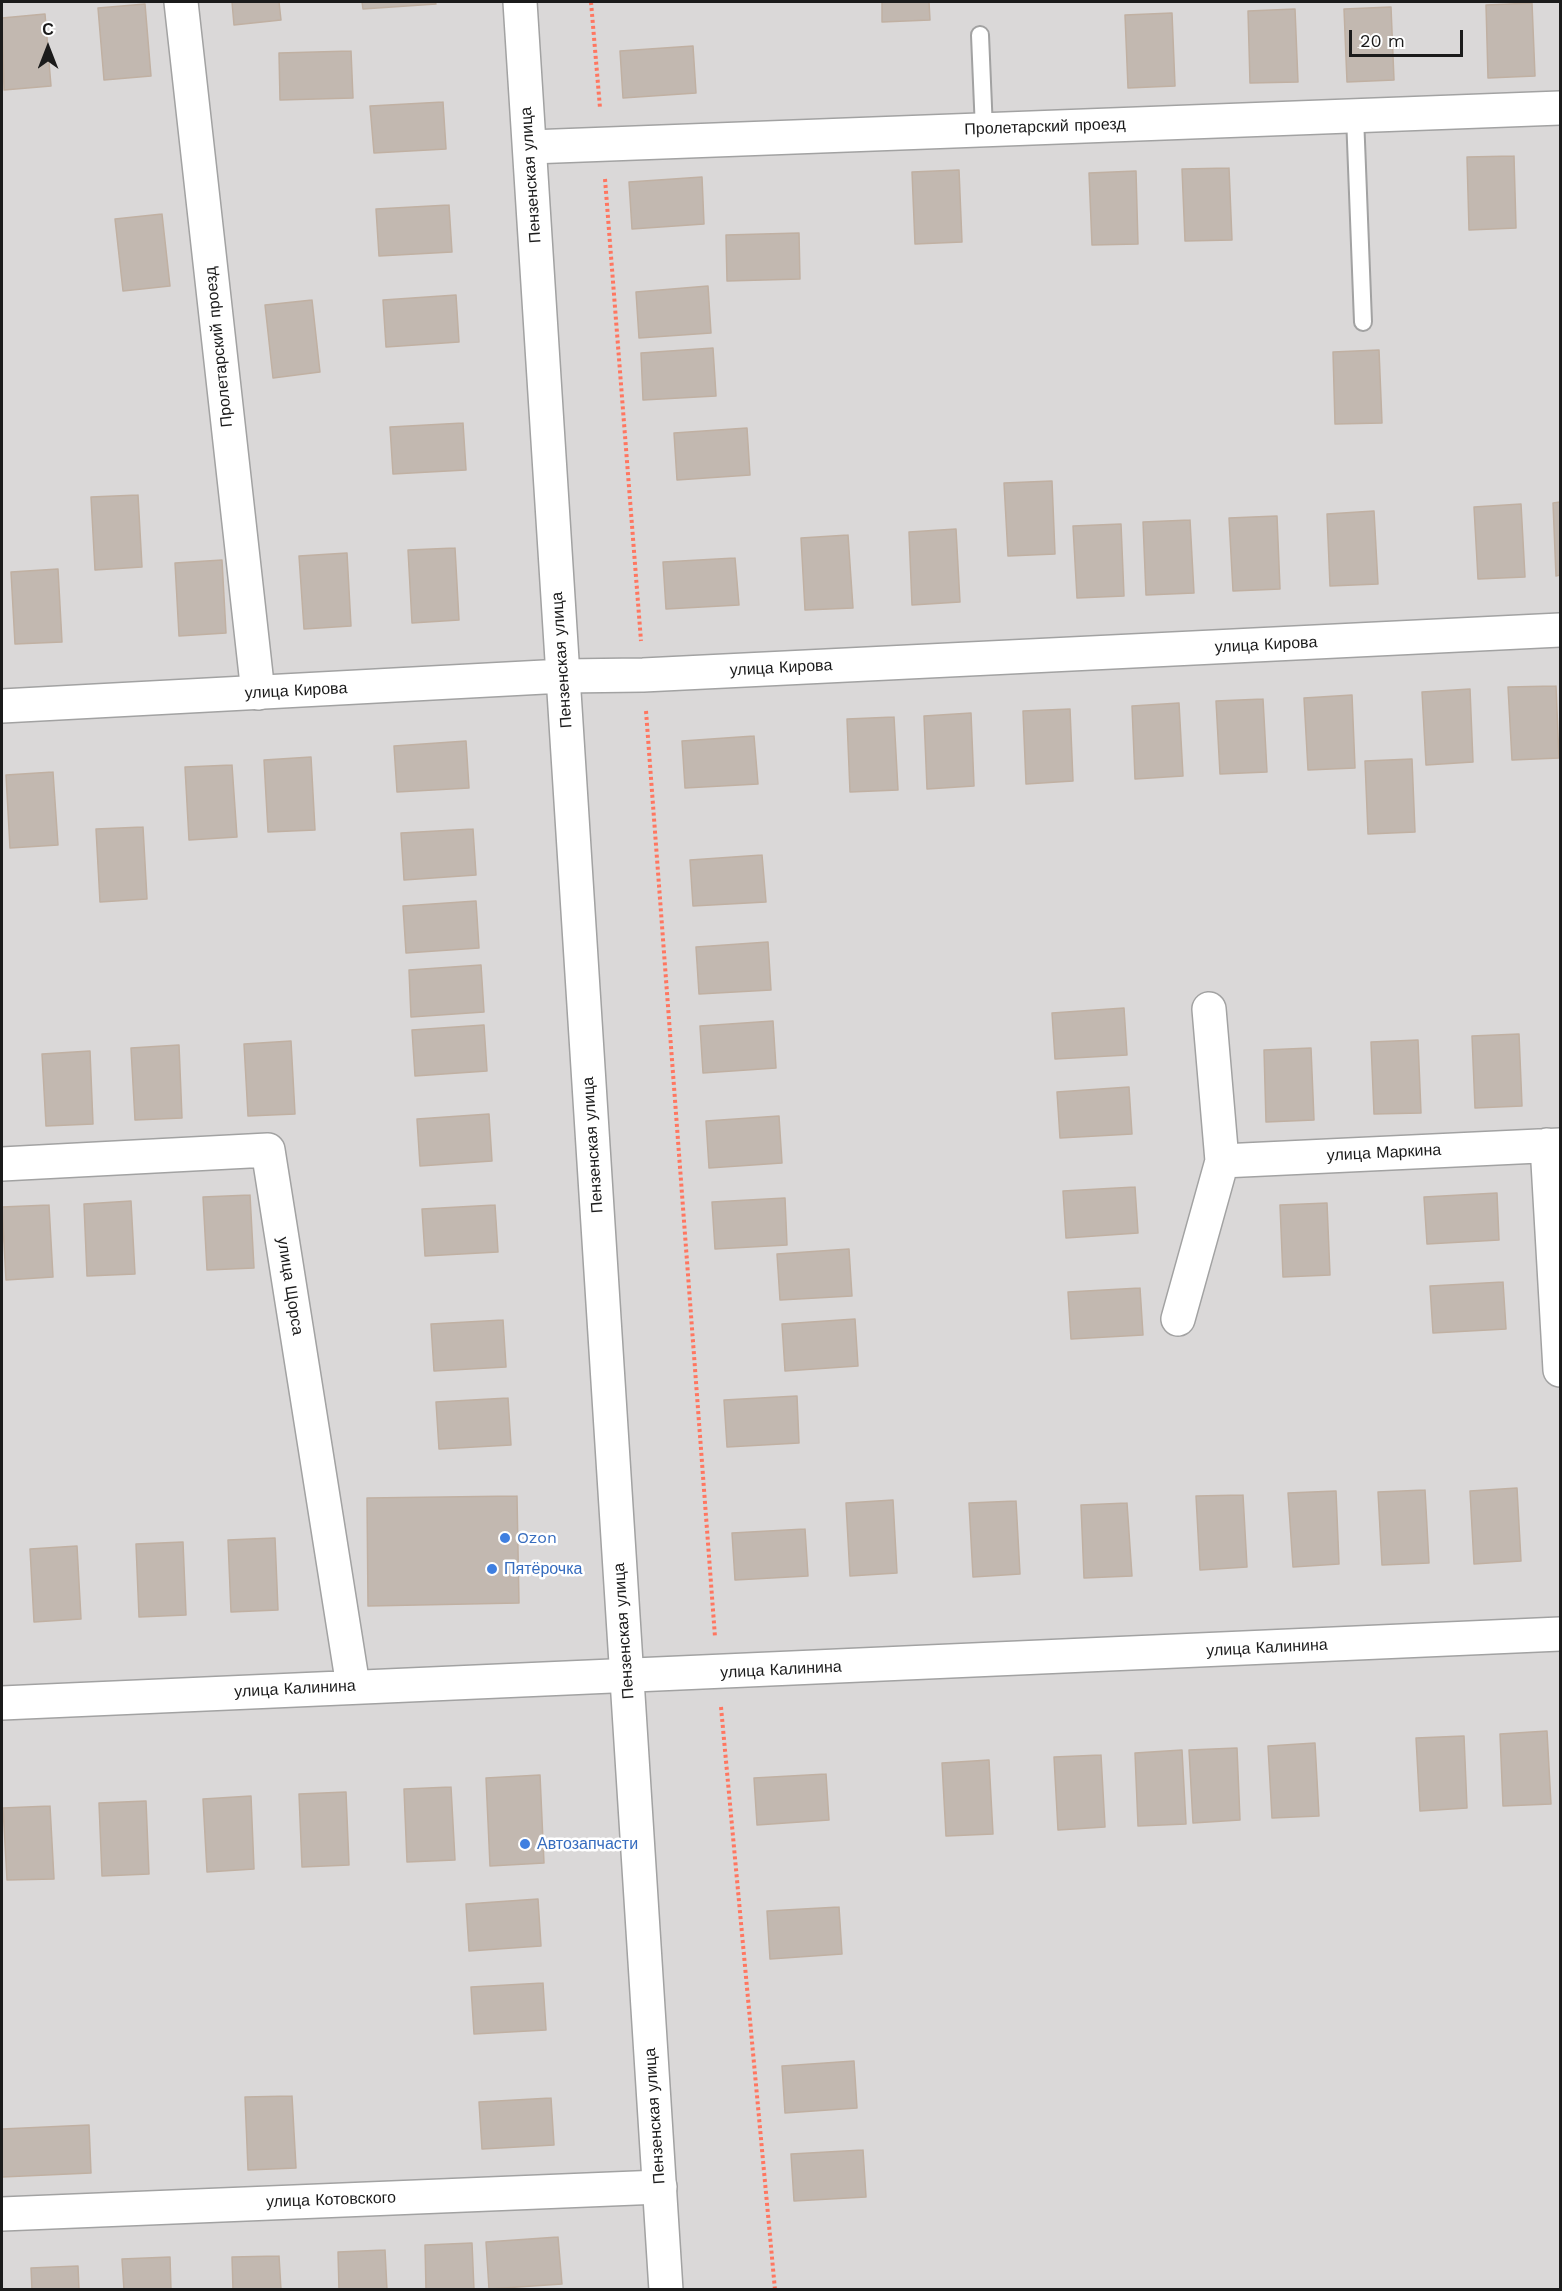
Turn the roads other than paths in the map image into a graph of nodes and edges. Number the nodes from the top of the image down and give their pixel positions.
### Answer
1 (181, 2) edge
2 (520, 2) edge
3 (980, 35) dead end
4 (1560, 108) edge
5 (1355, 116) junction
6 (984, 130) junction
7 (530, 147) junction
8 (1363, 322) dead end
9 (1560, 630) edge
10 (563, 676) junction
11 (258, 693) junction
12 (2, 706) edge
13 (1209, 1009) dead end
14 (1554, 1145) edge
15 (1222, 1161) junction
16 (2, 1164) edge
17 (1178, 1319) dead end
18 (1560, 1370) edge
19 (1560, 1635) edge
20 (627, 1677) junction
21 (353, 1686) junction
22 (2, 1703) edge
23 (660, 2187) junction
24 (2, 2214) edge
25 (666, 2289) edge

1 - 11 street, Пролетарский проезд
2 - 7 street, Пензенская улица
3 - 6 lane
4 - 5 street, Пролетарский проезд
5 - 6 street, Пролетарский проезд
5 - 8 lane
6 - 7 street, Пролетарский проезд
7 - 10 street, Пензенская улица
9 - 10 street, улица Кирова
10 - 11 street, улица Кирова
10 - 20 street, Пензенская улица
11 - 12 street, улица Кирова
13 - 15 street
14 - 15 street, улица Маркина
14 - 18 street, улица Маркина
15 - 17 street
16 - 21 street, улица Щорса
19 - 20 street, улица Калинина
20 - 21 street, улица Калинина
20 - 23 street, Пензенская улица
21 - 22 street, улица Калинина
23 - 24 street, улица Котовского
23 - 25 street, Пензенская улица

